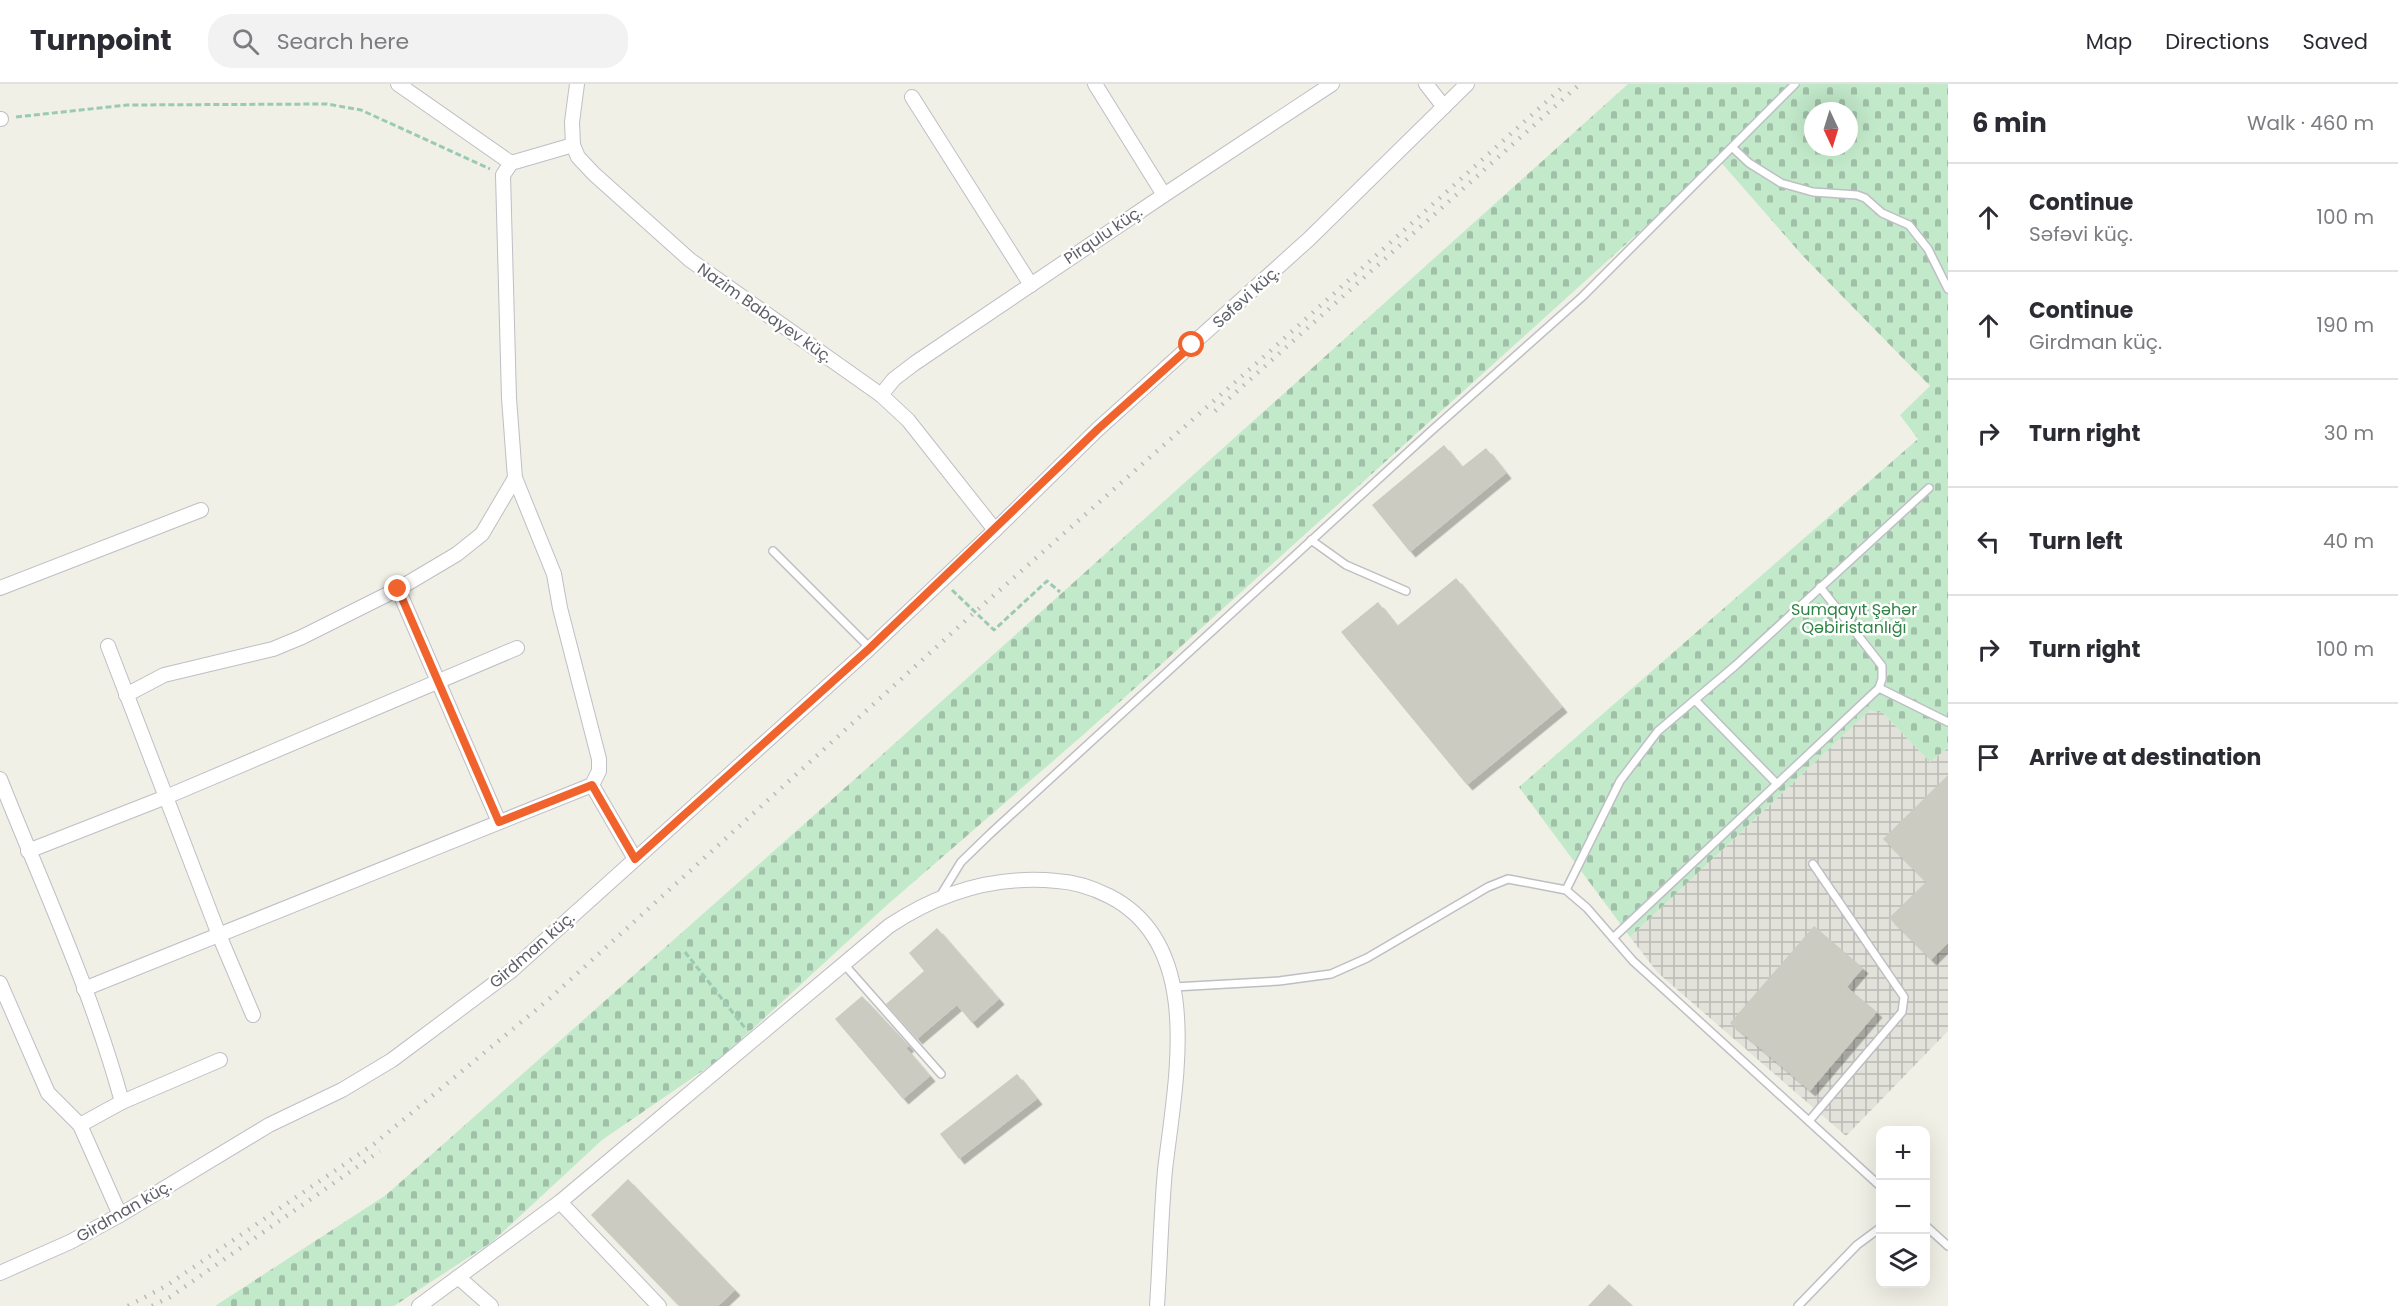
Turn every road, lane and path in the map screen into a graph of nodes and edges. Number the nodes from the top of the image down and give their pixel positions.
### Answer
1 (398, 84) edge
2 (577, 84) edge
3 (1095, 84) edge
4 (1332, 84) edge
5 (1425, 84) edge
6 (1467, 84) edge
7 (1794, 84) edge
8 (912, 97) dead end
9 (1443, 107) junction
10 (1, 119) edge
11 (573, 145) junction
12 (1733, 148) junction
13 (511, 163) junction
14 (503, 175) junction
15 (1164, 195) junction
16 (1031, 285) junction
17 (1948, 289) edge
18 (881, 395) junction
19 (515, 478) junction
20 (1929, 488) dead end
21 (201, 510) dead end
22 (995, 530) junction
23 (1311, 540) junction
24 (773, 551) dead end
25 (942, 580) junction
26 (1820, 587) junction
27 (0, 588) edge
28 (398, 589) junction
29 (1406, 591) dead end
30 (1060, 592) dead end
31 (108, 646) dead end
32 (517, 648) dead end
33 (870, 648) junction
34 (438, 682) junction
35 (1879, 688) junction
36 (126, 695) junction
37 (1695, 700) junction
38 (1948, 722) edge
39 (0, 779) edge
40 (1777, 784) junction
41 (592, 785) junction
42 (166, 797) junction
43 (499, 822) junction
44 (28, 851) junction
45 (635, 859) junction
46 (1814, 864) dead end
47 (1566, 890) junction
48 (939, 898) junction
49 (219, 935) junction
50 (1613, 938) junction
51 (685, 952) dead end
52 (843, 963) junction
53 (0, 982) edge
54 (1174, 987) junction
55 (84, 988) junction
56 (253, 1015) dead end
57 (754, 1039) junction
58 (220, 1060) dead end
59 (941, 1074) dead end
60 (122, 1102) junction
61 (1809, 1121) junction
62 (80, 1125) junction
63 (1876, 1181) edge
64 (560, 1202) junction
65 (120, 1215) junction
66 (1930, 1230) edge
67 (1876, 1232) edge
68 (1948, 1246) edge
69 (0, 1273) edge
70 (458, 1277) junction
71 (1800, 1305) edge
72 (419, 1306) edge
73 (491, 1306) edge
74 (659, 1306) edge
75 (1157, 1306) edge

1 - 13 street
2 - 11 street
3 - 15 street
4 - 15 street, Pirqulu küç.
5 - 9 street
6 - 9 street, Səfəvi küç.
7 - 12 lane
8 - 16 street
9 - 22 street, Səfəvi küç.
10 - 14 path
11 - 13 street
11 - 18 street, Nazim Babayev küç.
12 - 17 lane
12 - 23 lane
13 - 14 street
14 - 19 street
15 - 16 street, Pirqulu küç.
16 - 18 street, Pirqulu küç.
18 - 22 street, Nazim Babayev küç.
19 - 28 street
19 - 41 street
20 - 26 lane
21 - 27 street
22 - 25 street, Girdman küç.
23 - 29 lane
23 - 48 lane
24 - 33 lane
25 - 30 path
25 - 33 street, Girdman küç.
26 - 35 lane
26 - 37 lane
28 - 34 street
28 - 36 street
31 - 36 street
32 - 34 street
33 - 45 street, Girdman küç.
34 - 42 street
34 - 43 street
35 - 38 lane
35 - 40 lane
36 - 42 street
37 - 40 lane
37 - 47 lane
39 - 44 street
40 - 50 lane
41 - 43 street
41 - 45 street
42 - 44 street
42 - 49 street
43 - 49 street
44 - 55 street
45 - 65 street, Girdman küç.
46 - 61 lane
47 - 50 lane
47 - 54 lane
48 - 52 street
48 - 54 street
49 - 55 street
49 - 56 street
50 - 61 lane
51 - 57 path
52 - 57 street
52 - 59 lane
53 - 62 street
54 - 75 street
55 - 60 street
57 - 64 street
58 - 60 street
60 - 62 street
61 - 63 lane
62 - 65 street
64 - 70 street
64 - 74 street
65 - 69 street, Girdman küç.
66 - 68 lane
67 - 71 lane
70 - 72 street
70 - 73 street

